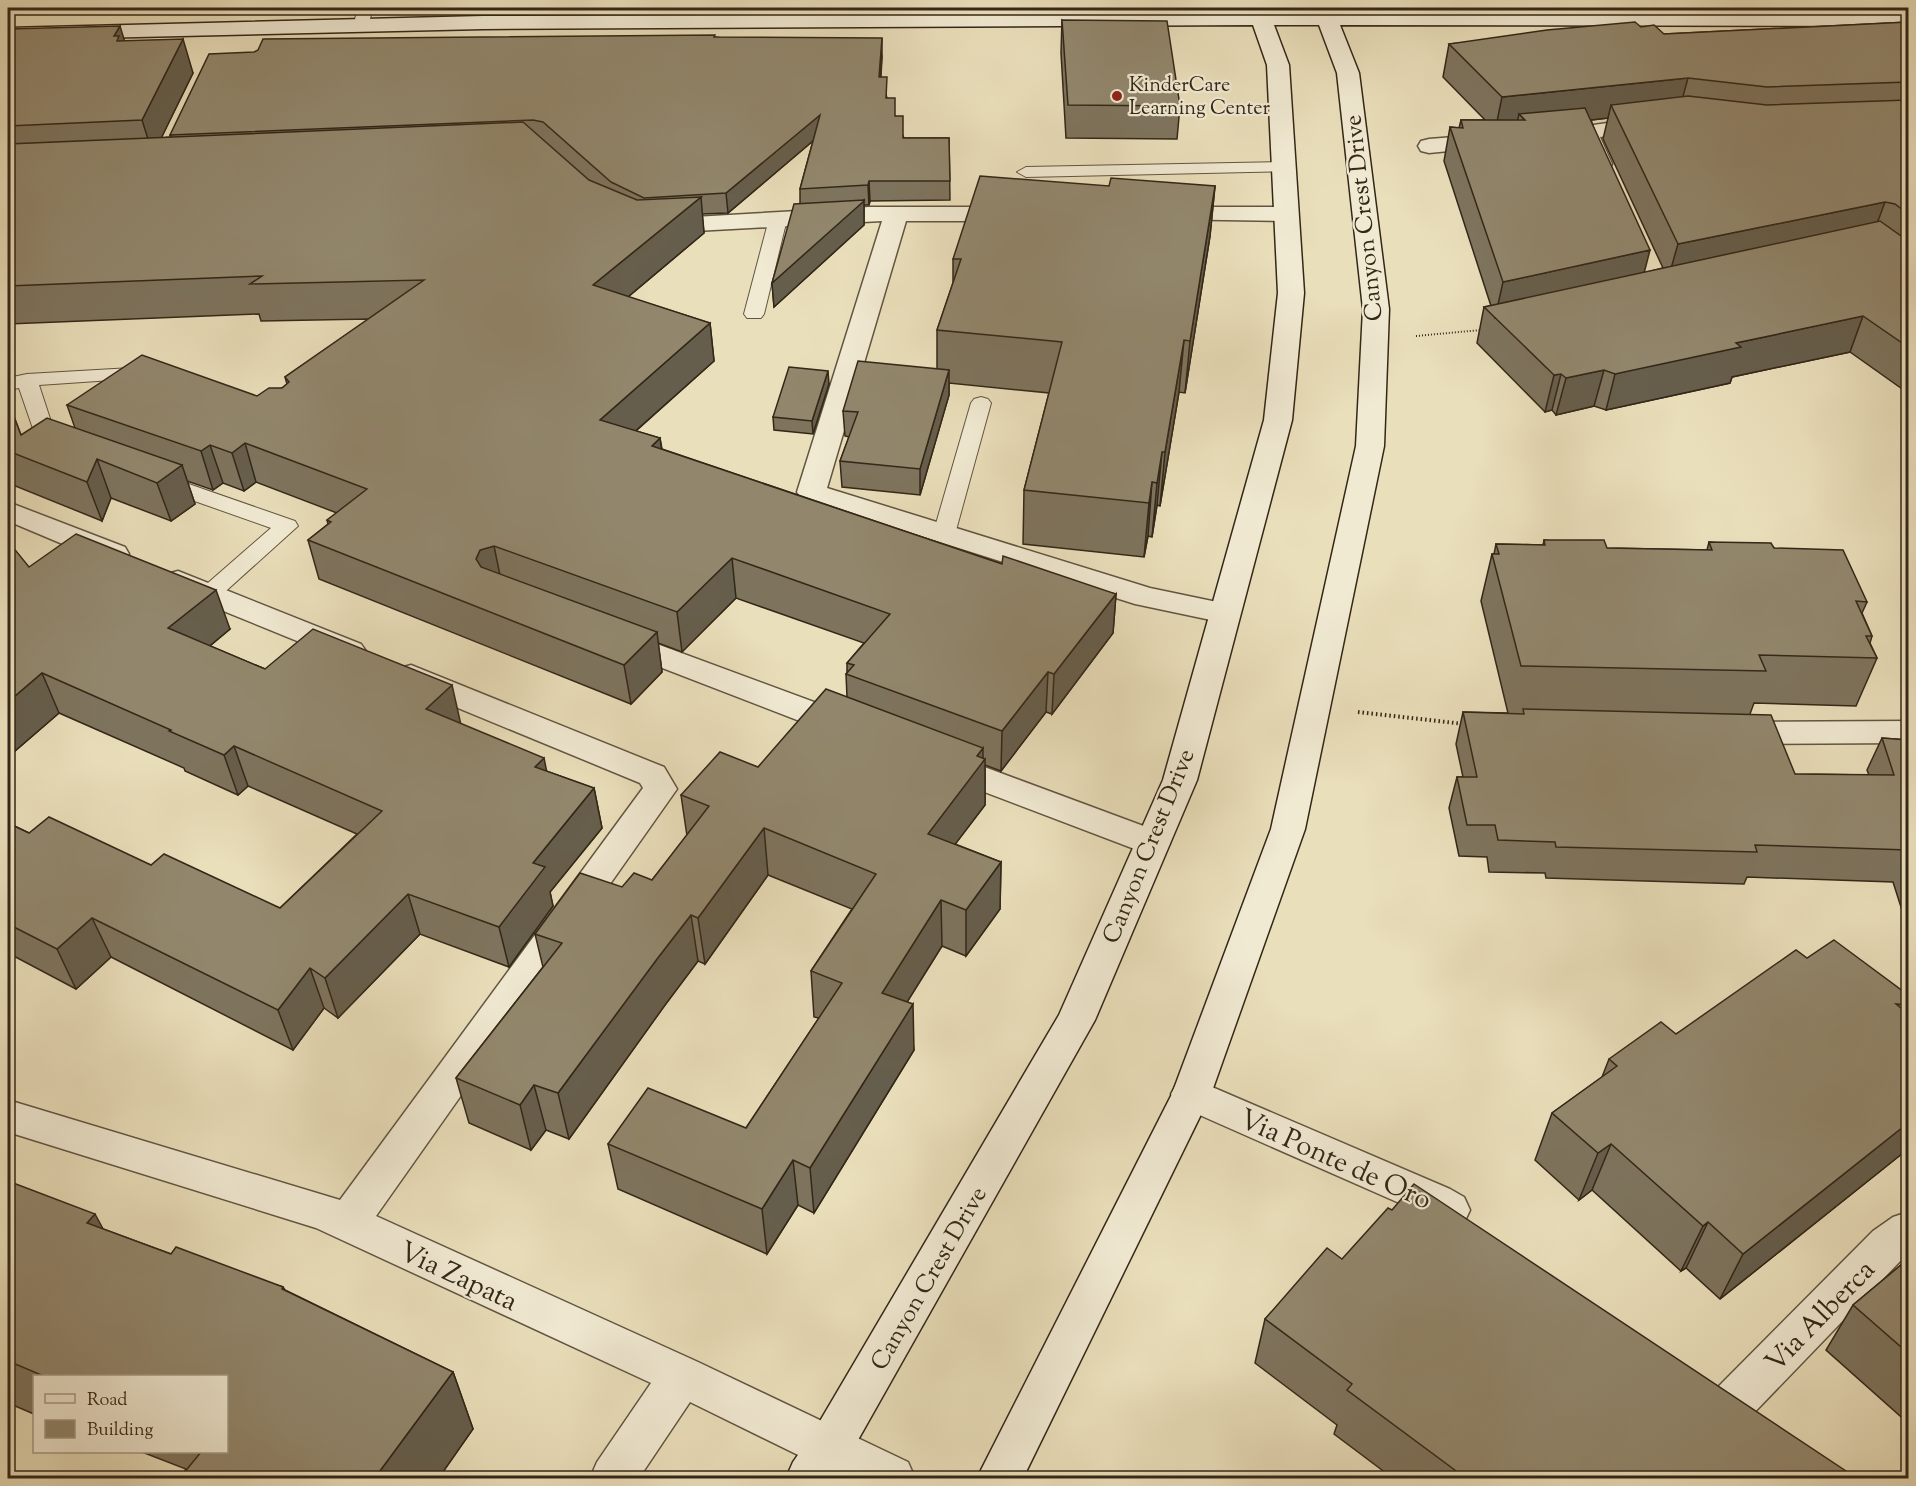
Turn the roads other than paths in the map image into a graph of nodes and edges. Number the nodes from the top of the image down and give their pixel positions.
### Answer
1 (1259, 13) edge
2 (1326, 14) edge
3 (363, 15) edge
4 (1908, 20) edge
5 (8, 34) edge
6 (1668, 121) edge
7 (1508, 139) edge
8 (1429, 146) dead end
9 (1284, 167) junction
10 (1026, 172) dead end
11 (1611, 186) edge
12 (896, 214) junction
13 (1038, 214) edge
14 (1144, 214) edge
15 (1286, 214) junction
16 (778, 219) junction
17 (632, 222) edge
18 (754, 314) dead end
19 (166, 379) edge
20 (17, 382) edge
21 (981, 403) dead end
22 (80, 453) edge
23 (145, 476) edge
24 (8, 511) edge
25 (944, 534) junction
26 (209, 594) junction
27 (1225, 613) junction
28 (590, 629) edge
29 (1706, 732) edge
30 (1908, 732) edge
31 (877, 738) edge
32 (921, 755) edge
33 (1153, 843) junction
34 (1191, 1094) junction
35 (8, 1116) edge
36 (347, 1224) junction
37 (1475, 1228) edge
38 (1908, 1230) edge
39 (682, 1376) junction
40 (1732, 1403) edge
41 (819, 1463) edge
42 (613, 1479) edge
43 (892, 1479) edge
44 (1000, 1479) edge

1 - 2 main road
1 - 3 main road
1 - 9 main road, Canyon Crest Drive
2 - 4 main road
2 - 34 main road, Canyon Crest Drive
3 - 5 main road
6 - 11 main road
7 - 8 main road
9 - 10 lane
9 - 15 main road, Canyon Crest Drive
12 - 13 main road
12 - 16 main road
12 - 25 main road
14 - 15 main road
15 - 27 main road, Canyon Crest Drive
16 - 17 main road
16 - 18 lane
19 - 20 lane
20 - 22 lane
21 - 25 lane
23 - 26 lane
24 - 26 main road
25 - 27 main road
26 - 36 main road
27 - 33 main road, Canyon Crest Drive
28 - 31 main road
29 - 30 main road
32 - 33 main road
33 - 41 main road, Canyon Crest Drive
34 - 37 main road, Via Ponte de Oro
34 - 44 main road, Canyon Crest Drive
35 - 36 main road, Via Zapata
36 - 39 main road, Via Zapata
38 - 40 main road, Via Alberca
39 - 41 main road, Via Zapata
39 - 42 main road
41 - 43 main road, Via Zapata

